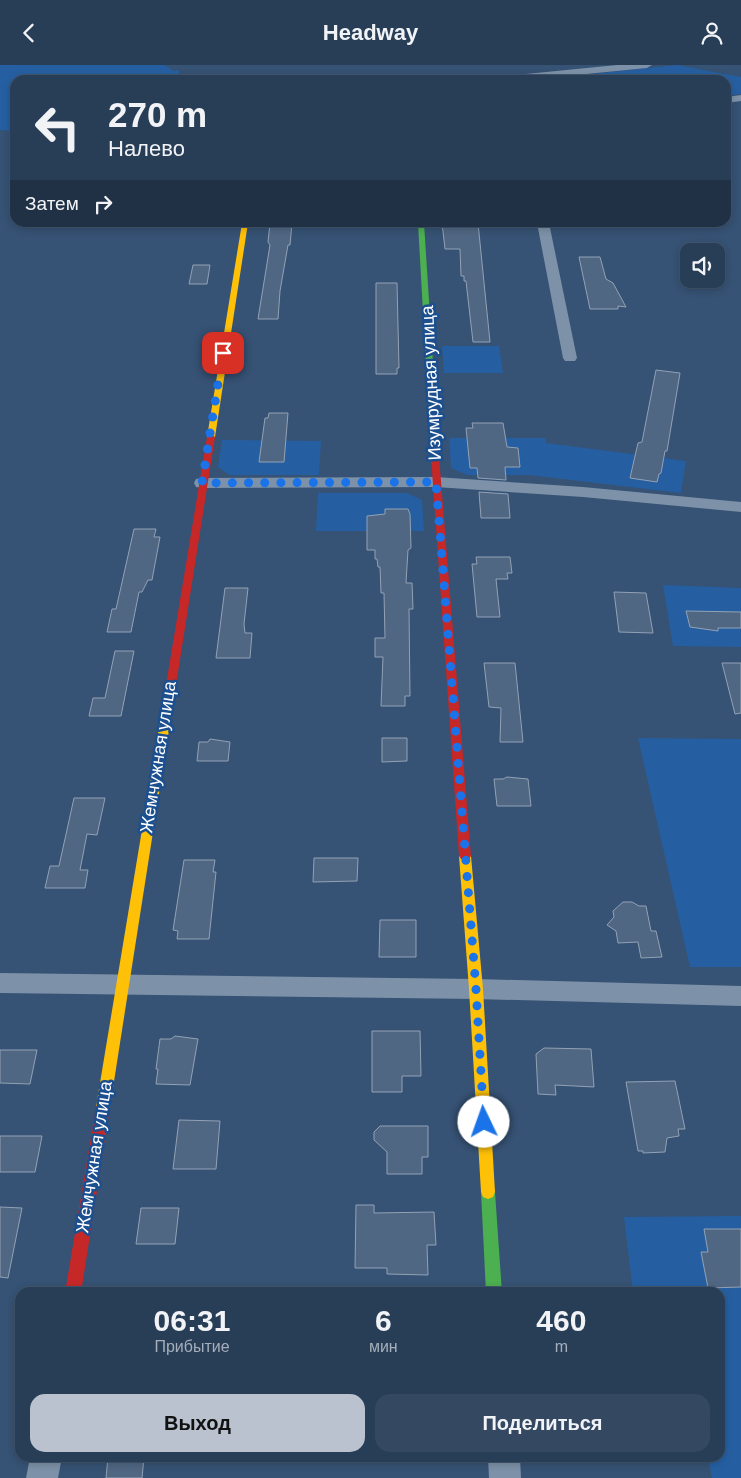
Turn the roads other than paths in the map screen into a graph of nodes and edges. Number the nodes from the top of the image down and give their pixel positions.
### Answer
1 (647, 65) edge
2 (540, 75) edge
3 (244, 227) edge
4 (421, 227) edge
5 (544, 227) edge
6 (570, 358) dead end
7 (436, 482) junction
8 (202, 483) junction
9 (741, 507) edge
10 (0, 983) edge
11 (122, 985) junction
12 (476, 989) junction
13 (741, 996) edge
14 (73, 1287) edge
15 (494, 1287) edge
16 (45, 1462) edge
17 (504, 1462) edge
18 (42, 1478) edge
19 (505, 1478) edge

1 - 2 street
3 - 8 street, Жемчужная улица
4 - 7 street, Изумрудная улица
5 - 6 street
7 - 8 street
7 - 9 street
7 - 12 street, Изумрудная улица
8 - 11 street, Жемчужная улица
10 - 11 street
11 - 12 street
11 - 14 street, Жемчужная улица
12 - 13 street
12 - 15 street, Изумрудная улица
16 - 18 street
17 - 19 street

